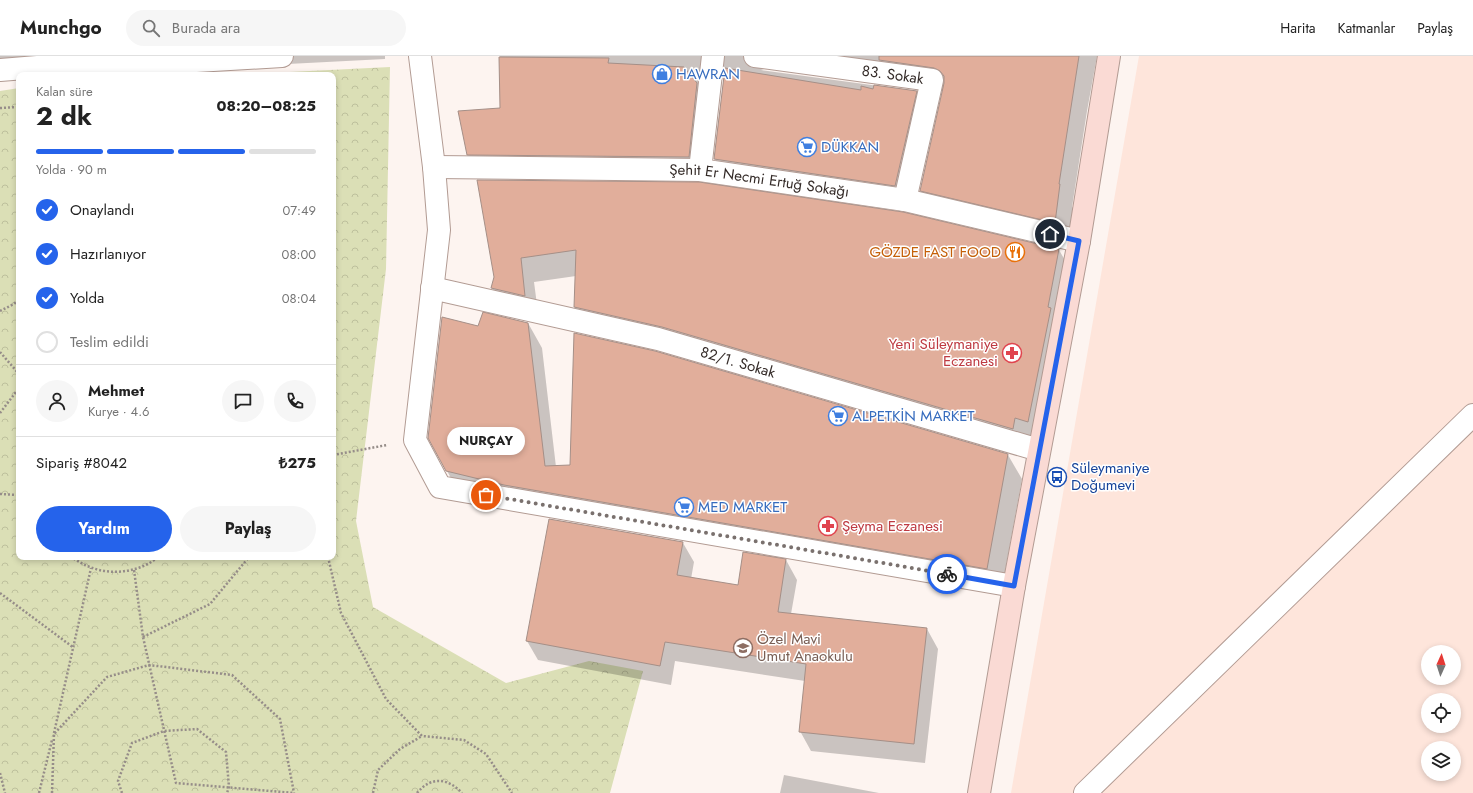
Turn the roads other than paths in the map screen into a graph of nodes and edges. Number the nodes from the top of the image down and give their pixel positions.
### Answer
1 (282, 56) edge
2 (420, 56) edge
3 (713, 56) edge
4 (755, 56) edge
5 (1109, 56) edge
6 (162, 59) edge
7 (0, 70) edge
8 (434, 167) junction
9 (700, 170) junction
10 (905, 200) junction
11 (1079, 241) junction
12 (432, 288) junction
13 (1473, 416) edge
14 (1039, 450) junction
15 (1014, 586) junction
16 (979, 793) edge
17 (1085, 793) edge

1 - 6 street
2 - 8 street
3 - 9 street
4 - 10 street, 83. Sokak
5 - 11 street
6 - 7 street
8 - 9 street, Şehit Er Necmi Ertuğ Sokağı
8 - 12 street
9 - 10 street, Şehit Er Necmi Ertuğ Sokağı
10 - 11 street, Şehit Er Necmi Ertuğ Sokağı
11 - 14 street
12 - 14 street, 82/1. Sokak
12 - 15 street
13 - 17 street
14 - 15 street
15 - 16 street

